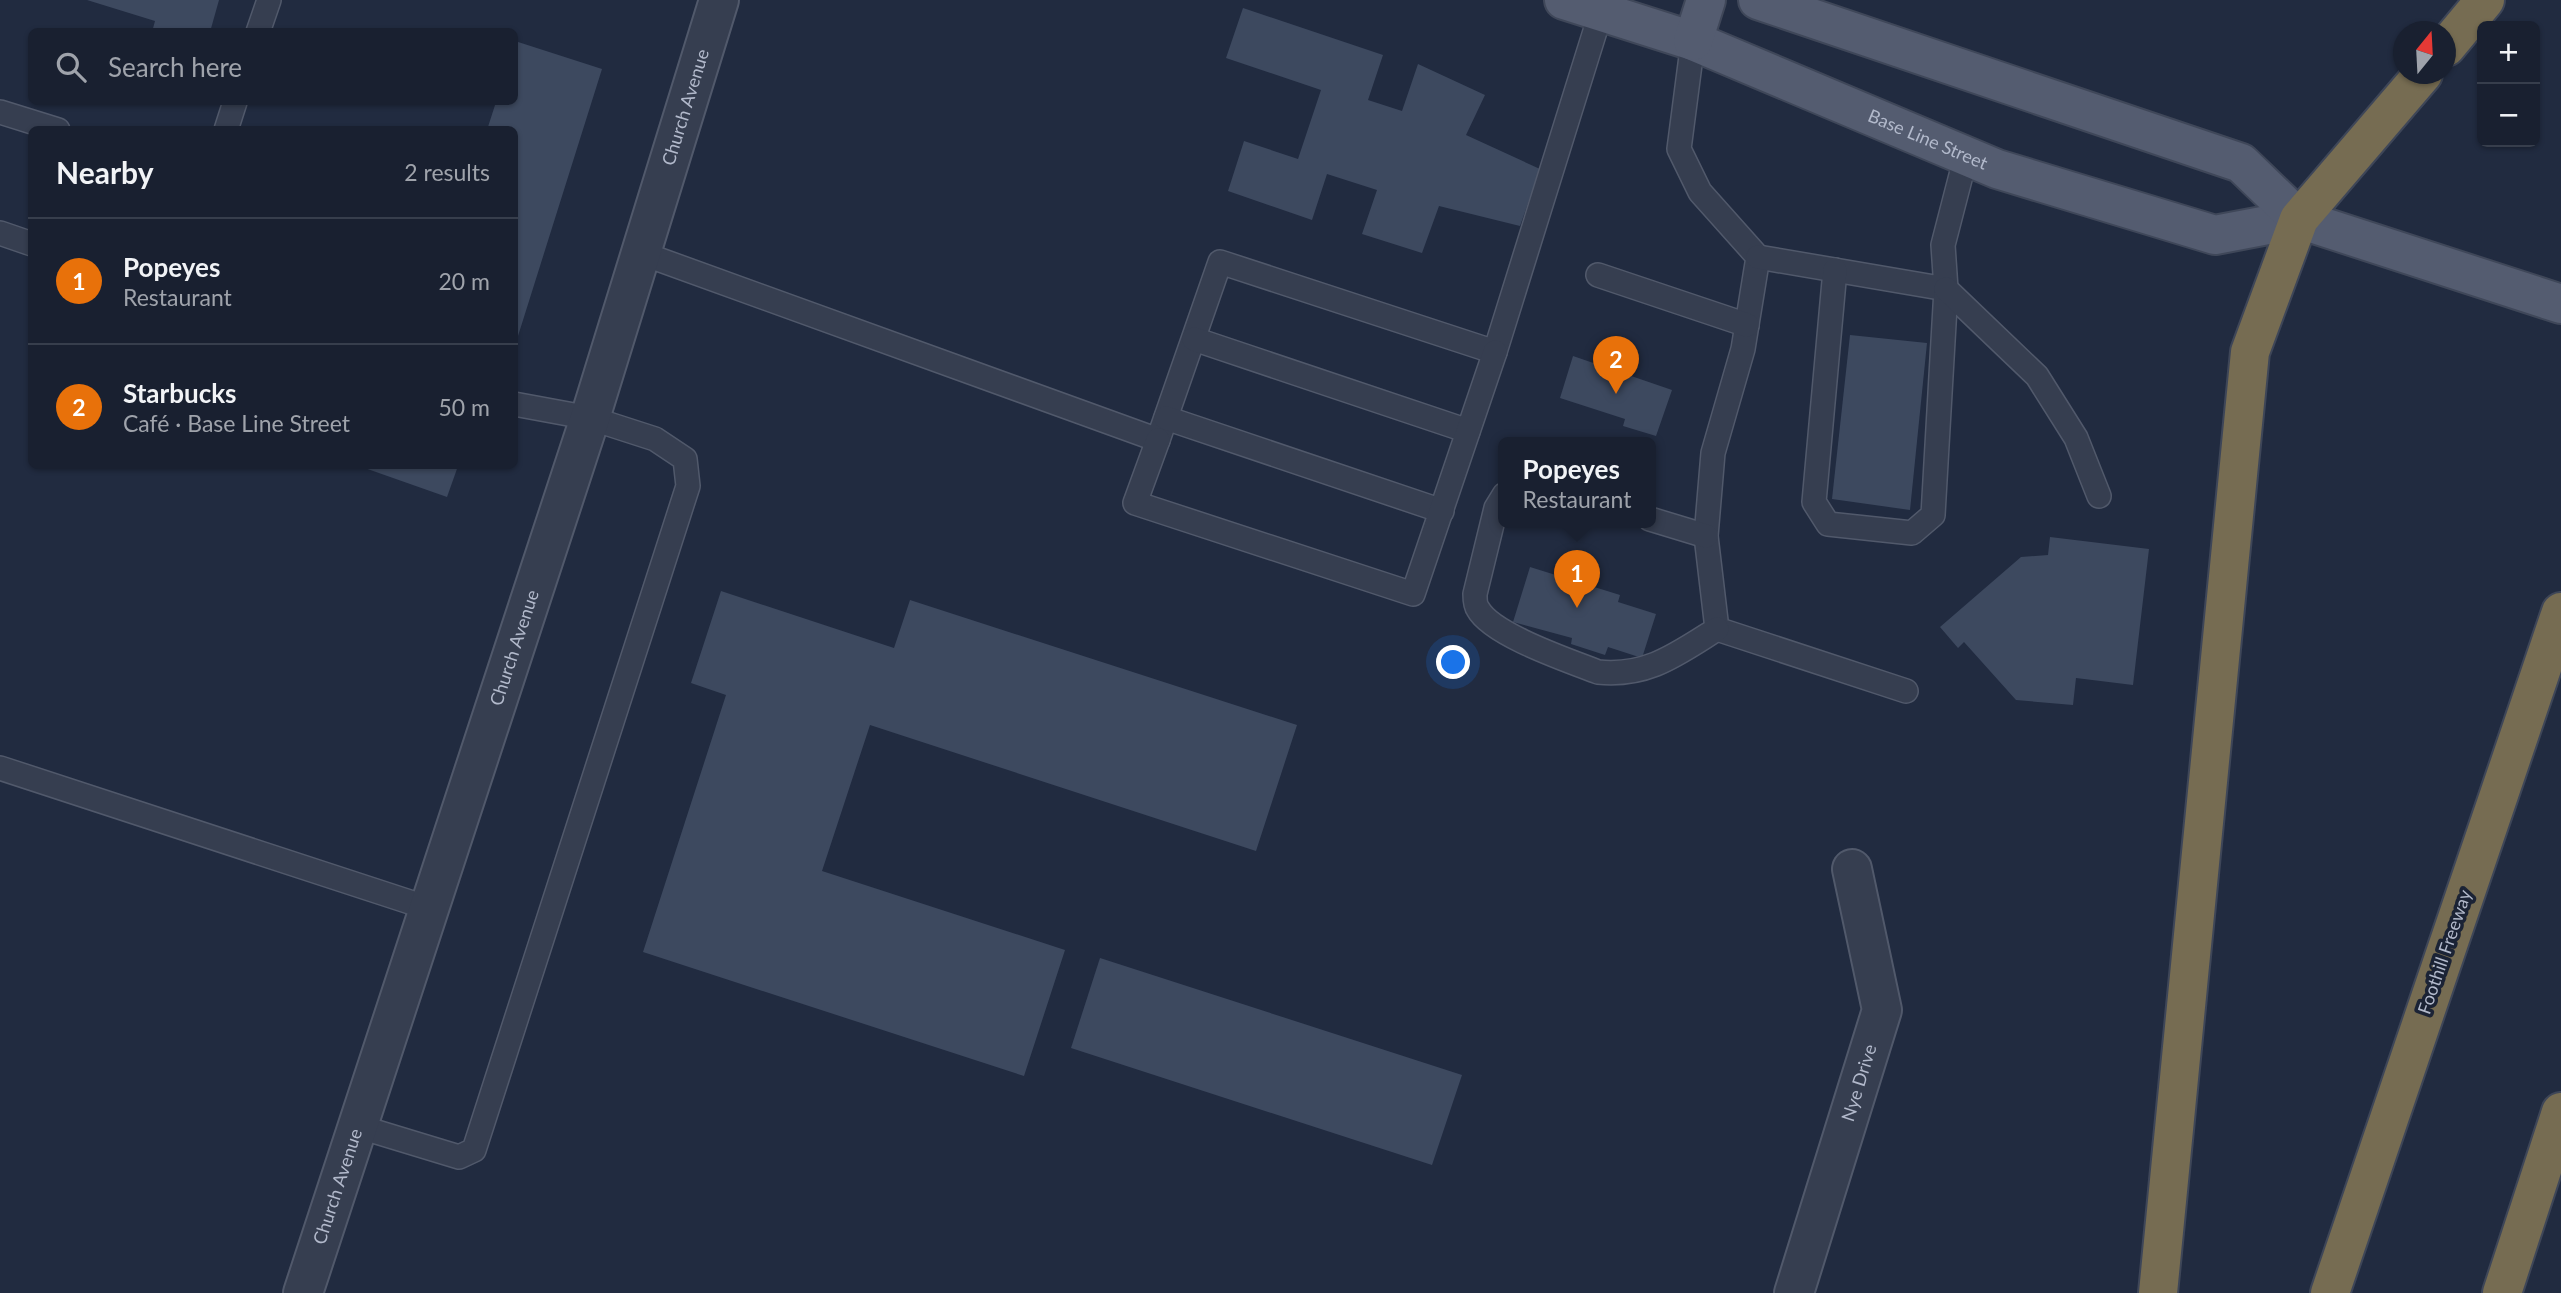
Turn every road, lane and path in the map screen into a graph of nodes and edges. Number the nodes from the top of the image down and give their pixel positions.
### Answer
1 (269, 0) edge
2 (719, 0) edge
3 (1564, 0) edge
4 (1706, 0) edge
5 (1758, 0) edge
6 (2485, 0) edge
7 (1601, 12) junction
8 (259, 28) edge
9 (2456, 34) edge
10 (1693, 41) junction
11 (2414, 84) edge
12 (234, 105) edge
13 (0, 111) edge
14 (46, 126) edge
15 (227, 126) edge
16 (1966, 156) junction
17 (2299, 219) junction
18 (0, 233) edge
19 (28, 243) edge
20 (641, 253) junction
21 (1758, 257) junction
22 (1835, 270) junction
23 (1598, 275) dead end
24 (1946, 289) junction
25 (2551, 301) edge
26 (1747, 325) junction
27 (1194, 339) junction
28 (1495, 352) junction
29 (518, 405) edge
30 (590, 418) junction
31 (1166, 418) junction
32 (1468, 431) junction
33 (1158, 440) junction
34 (2099, 496) dead end
35 (1498, 504) edge
36 (1442, 512) junction
37 (1656, 521) edge
38 (1706, 536) junction
39 (2561, 612) edge
40 (1717, 629) junction
41 (1906, 691) dead end
42 (0, 768) edge
43 (1852, 869) dead end
44 (428, 908) junction
45 (2561, 1112) edge
46 (357, 1126) junction
47 (303, 1293) edge
48 (1794, 1293) edge
49 (2158, 1293) edge
50 (2330, 1293) edge
51 (2502, 1293) edge

1 - 8 lane
2 - 20 street, Church Avenue
3 - 7 main road, Base Line Street
4 - 10 main road
5 - 17 main road, Base Line Street
6 - 9 highway
7 - 10 main road, Base Line Street
7 - 28 lane
10 - 16 main road, Base Line Street
10 - 21 lane
11 - 17 highway
12 - 15 lane
13 - 14 lane
16 - 17 main road, Base Line Street
16 - 24 lane
17 - 25 main road, Base Line Street
17 - 49 highway
18 - 19 lane
20 - 30 street, Church Avenue
20 - 33 lane
21 - 22 lane
21 - 26 lane
22 - 24 lane
22 - 24 lane
23 - 26 lane
24 - 34 lane
26 - 38 lane
27 - 28 lane
27 - 31 lane
27 - 32 lane
28 - 32 lane
29 - 30 lane
30 - 44 street, Church Avenue
30 - 46 lane
31 - 33 lane
31 - 36 lane
32 - 36 lane
33 - 36 lane
35 - 40 lane
37 - 38 lane
38 - 40 lane
39 - 50 highway, Foothill Freeway
40 - 41 lane
42 - 44 lane
43 - 48 street, Nye Drive
44 - 46 street, Church Avenue
45 - 51 highway
46 - 47 street, Church Avenue

